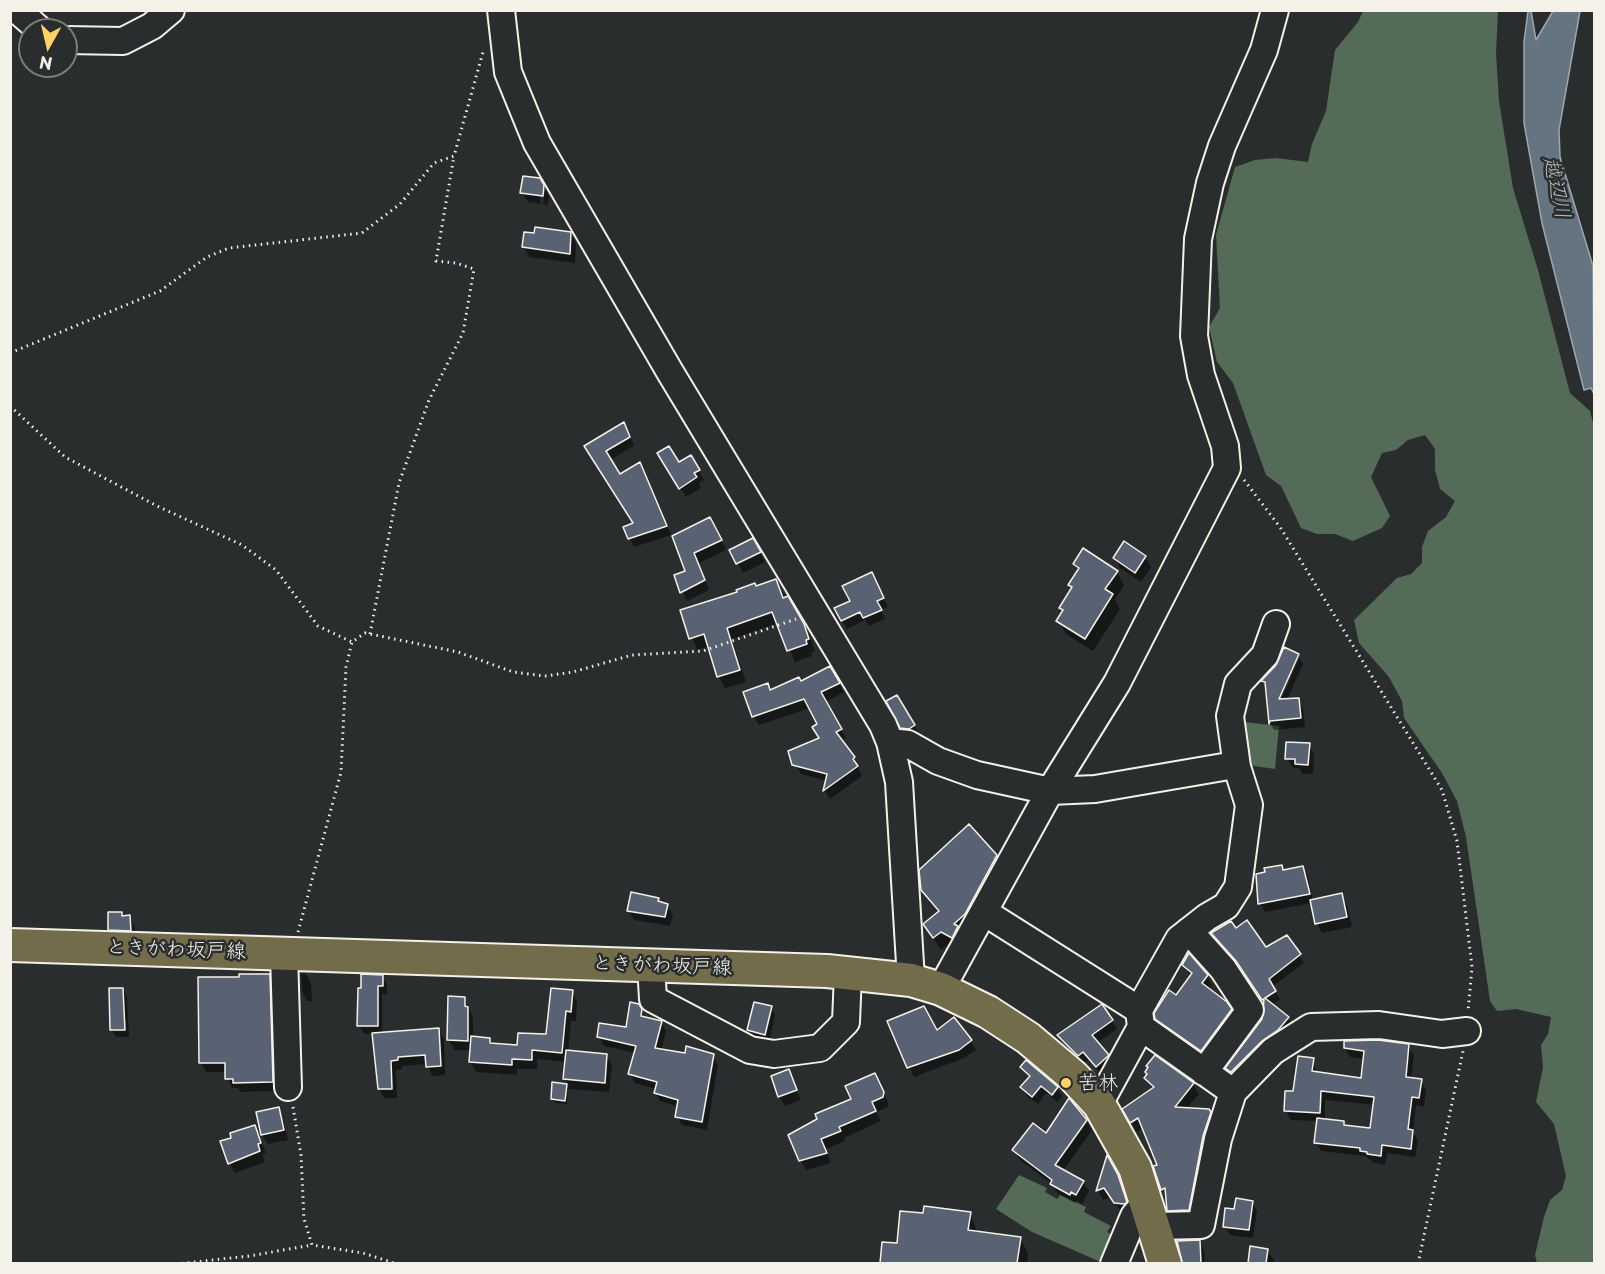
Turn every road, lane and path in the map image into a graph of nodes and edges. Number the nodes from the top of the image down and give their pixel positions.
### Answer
1 (171, 10) edge
2 (1275, 10) edge
3 (501, 15) edge
4 (78, 40) edge
5 (454, 156) junction
6 (10, 353) edge
7 (10, 406) edge
8 (1228, 460) junction
9 (815, 612) junction
10 (1276, 624) dead end
11 (370, 634) junction
12 (352, 642) junction
13 (890, 742) junction
14 (1237, 767) junction
15 (1050, 791) junction
16 (984, 912) junction
17 (1189, 931) junction
18 (10, 945) edge
19 (288, 954) junction
20 (651, 965) junction
21 (848, 973) junction
22 (911, 980) junction
23 (941, 989) junction
24 (1140, 1019) junction
25 (1467, 1031) junction
26 (1204, 1072) junction
27 (288, 1087) joint
28 (1233, 1092) junction
29 (1099, 1104) junction
30 (1151, 1214) junction
31 (312, 1245) junction
32 (176, 1263) edge
33 (397, 1263) edge
34 (1114, 1263) edge
35 (1165, 1263) edge
36 (1418, 1263) edge

1 - 4 street
2 - 8 street
3 - 5 path
3 - 9 street
5 - 6 path
5 - 11 path
7 - 12 path
8 - 15 street
8 - 25 path
9 - 11 path
9 - 13 street
10 - 14 street
11 - 12 path
12 - 19 path
13 - 15 street
13 - 22 street
14 - 15 street
14 - 17 street
15 - 16 street
16 - 23 street
16 - 24 street
17 - 24 street
17 - 26 street
18 - 19 main road, ときがわ坂戸線
19 - 20 main road, ときがわ坂戸線
19 - 27 street
20 - 21 main road, ときがわ坂戸線
20 - 21 street
21 - 22 main road, ときがわ坂戸線
22 - 23 main road, ときがわ坂戸線
23 - 29 main road, ときがわ坂戸線
24 - 26 street
24 - 29 street
25 - 28 street
25 - 36 path
26 - 28 street
27 - 31 path
28 - 30 street
29 - 30 main road, ときがわ坂戸線
30 - 34 street
30 - 35 main road, ときがわ坂戸線
31 - 32 path
31 - 33 path

